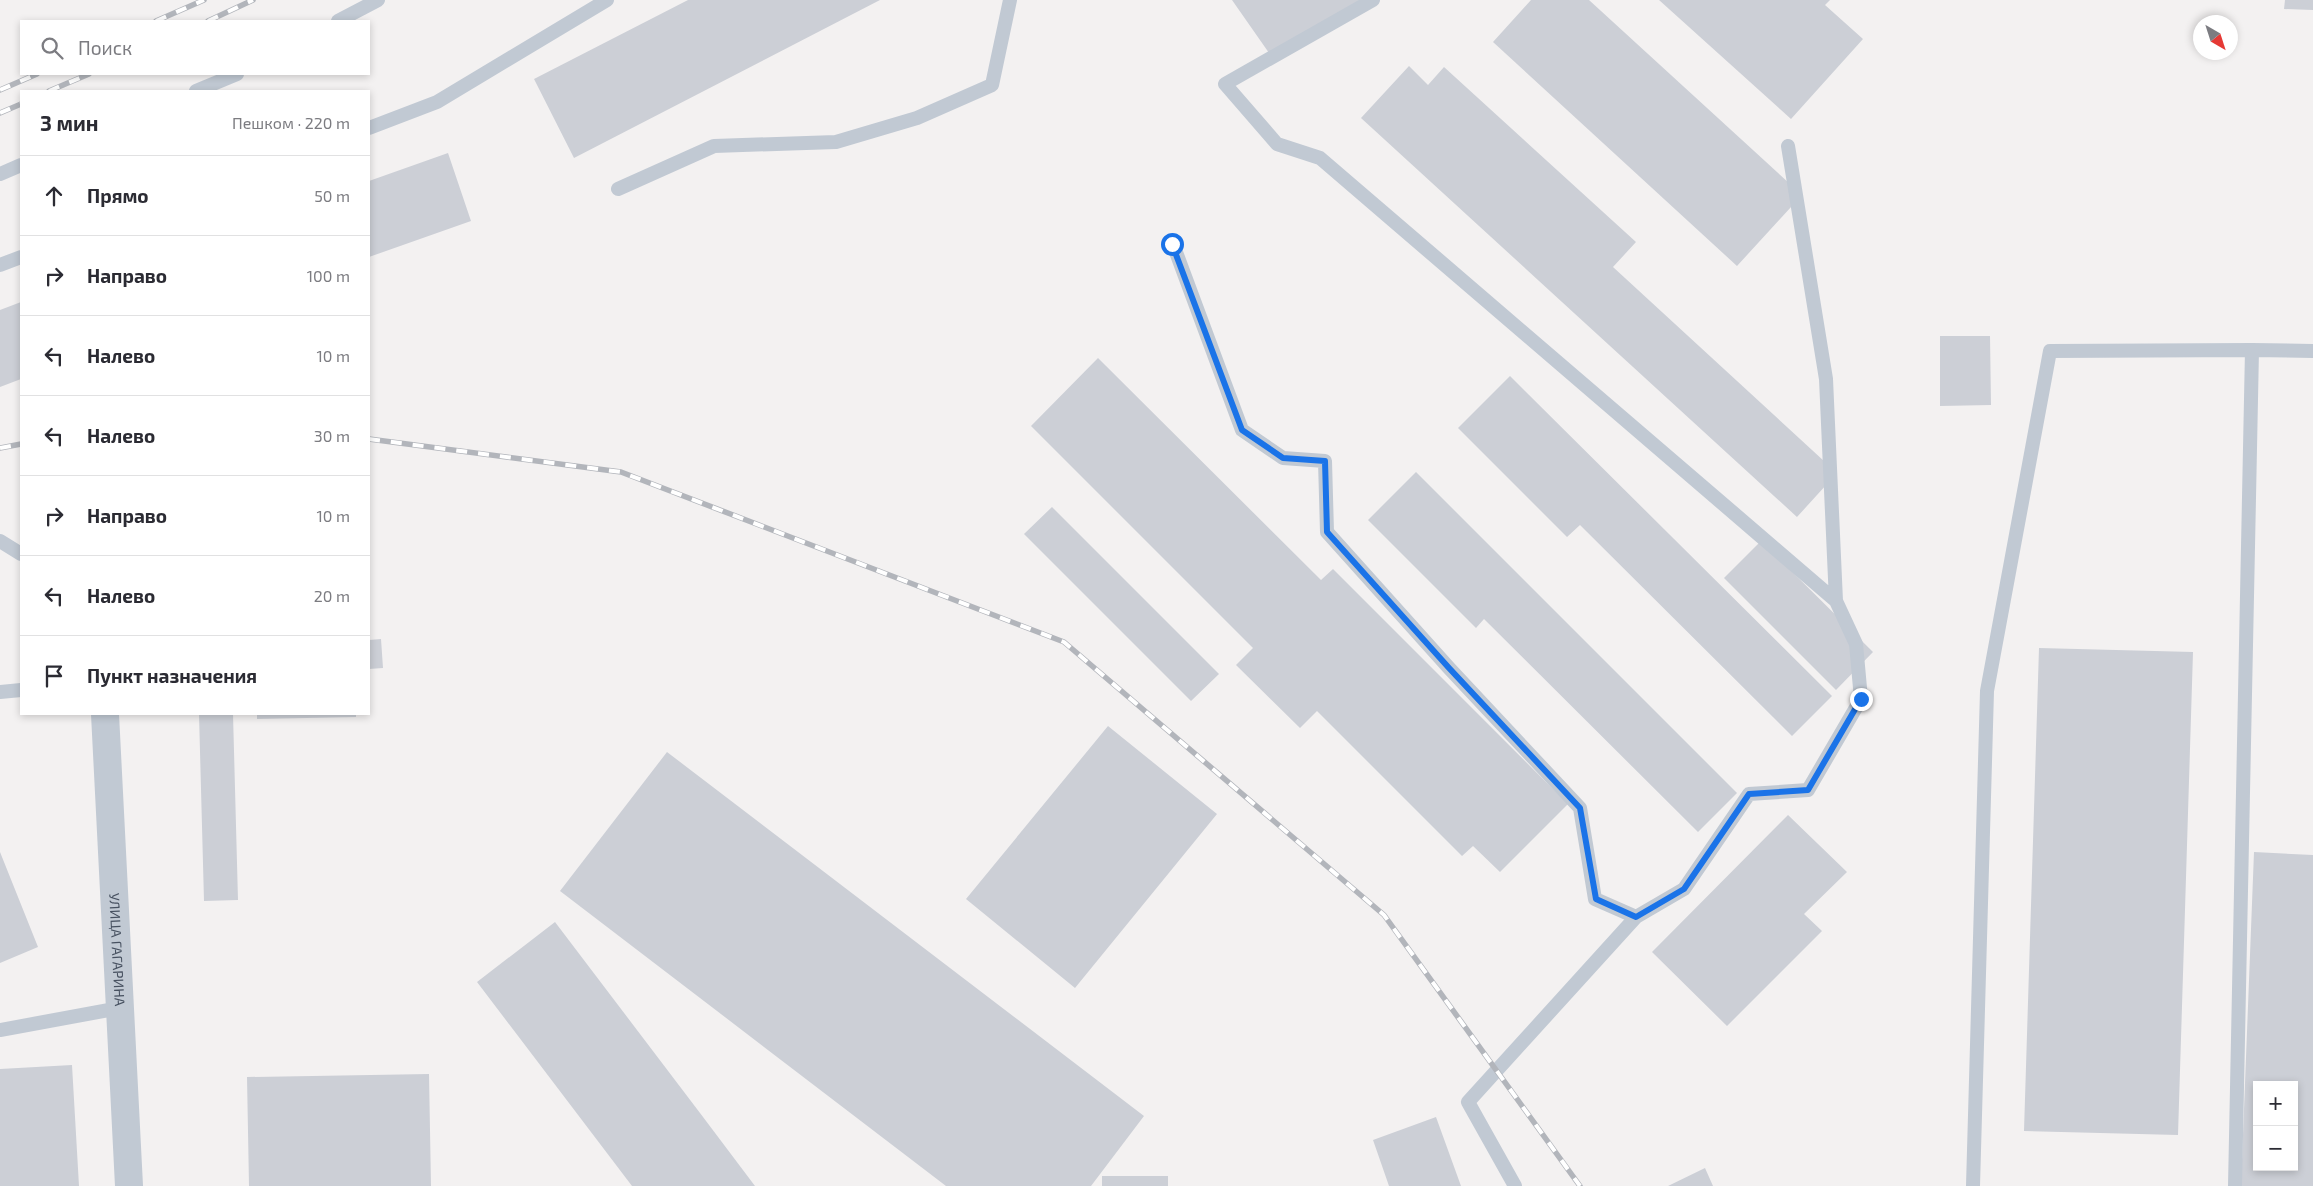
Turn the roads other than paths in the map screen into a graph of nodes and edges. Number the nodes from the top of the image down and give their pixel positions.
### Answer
1 (378, 0) edge
2 (608, 0) edge
3 (1010, 0) edge
4 (1373, 0) edge
5 (340, 20) edge
6 (235, 75) edge
7 (198, 90) edge
8 (370, 128) edge
9 (1788, 146) dead end
10 (20, 165) edge
11 (0, 174) edge
12 (618, 189) dead end
13 (1172, 244) dead end
14 (20, 257) edge
15 (0, 265) edge
16 (2252, 350) junction
17 (2313, 350) edge
18 (0, 541) edge
19 (20, 553) edge
20 (1836, 601) junction
21 (20, 690) edge
22 (0, 692) edge
23 (105, 715) edge
24 (1636, 917) junction
25 (120, 1008) junction
26 (0, 1030) edge
27 (128, 1186) edge
28 (1515, 1186) edge
29 (1973, 1186) edge
30 (2235, 1186) edge

1 - 5 lane
2 - 8 lane
3 - 12 lane
4 - 20 lane
6 - 7 lane
9 - 20 lane
10 - 11 lane
13 - 24 lane
14 - 15 lane
16 - 17 lane
16 - 29 lane
16 - 30 lane
18 - 19 lane
20 - 24 lane
21 - 22 lane
23 - 25 street, УЛИЦА ГАГАРИНА
24 - 28 lane
25 - 26 lane
25 - 27 street, УЛИЦА ГАГАРИНА

